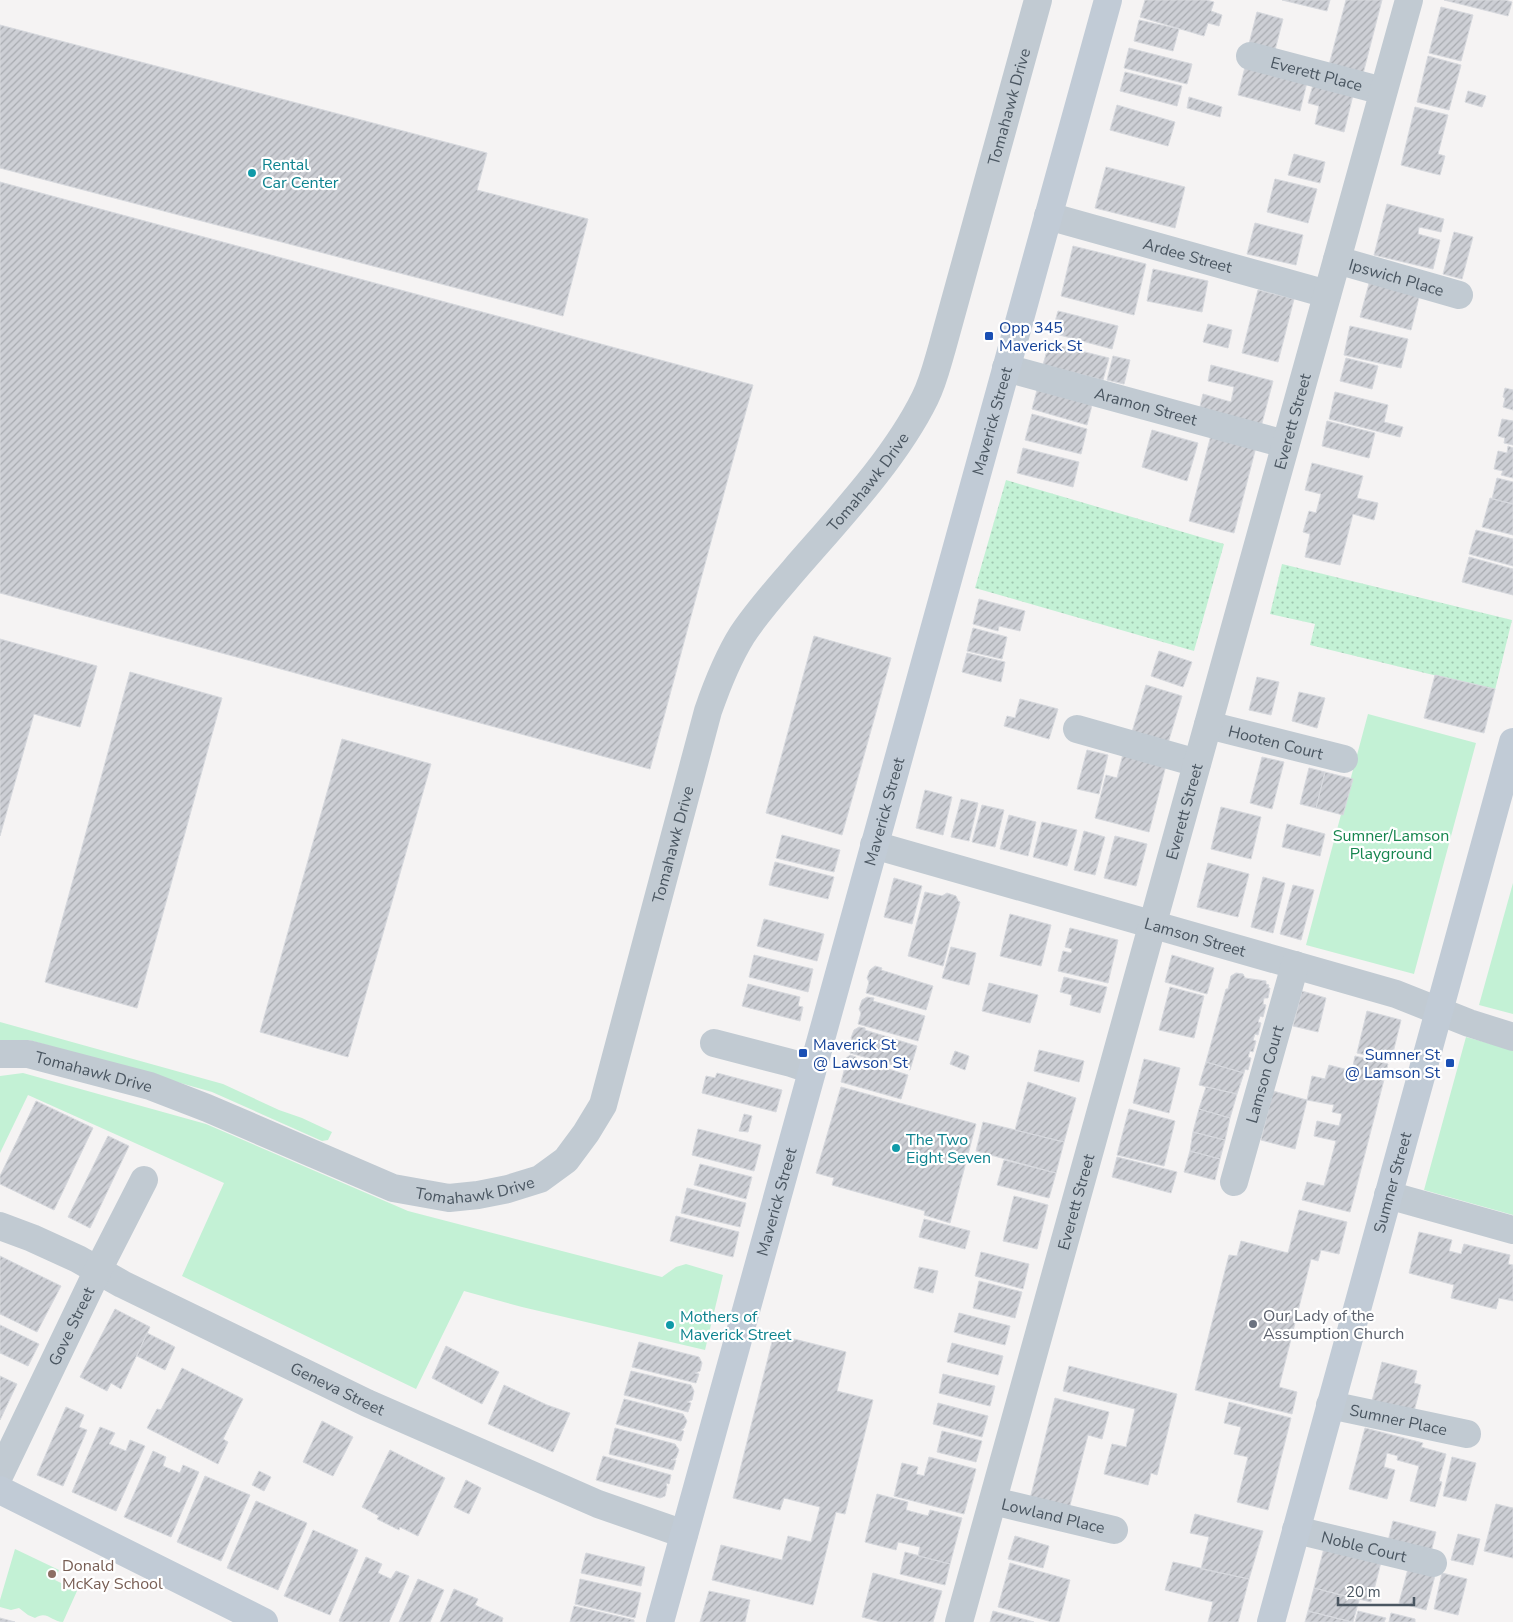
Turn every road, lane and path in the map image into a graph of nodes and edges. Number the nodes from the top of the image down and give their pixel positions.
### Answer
1 (1038, 0) edge
2 (1108, 0) edge
3 (1408, 0) edge
4 (1250, 56) dead end
5 (1384, 91) junction
6 (1048, 216) junction
7 (1337, 260) junction
8 (1327, 294) junction
9 (1459, 295) dead end
10 (1006, 368) junction
11 (1285, 444) junction
12 (1208, 725) junction
13 (1077, 729) dead end
14 (1513, 742) edge
15 (1344, 759) dead end
16 (1197, 763) junction
17 (874, 845) junction
18 (1152, 924) junction
19 (1295, 965) junction
20 (1439, 1012) junction
21 (1513, 1037) edge
22 (714, 1043) dead end
23 (0, 1054) edge
24 (812, 1070) junction
25 (144, 1180) dead end
26 (1234, 1182) dead end
27 (1388, 1195) junction
28 (0, 1226) edge
29 (1513, 1230) edge
30 (98, 1270) junction
31 (1330, 1405) junction
32 (1467, 1434) dead end
33 (0, 1474) edge
34 (0, 1490) edge
35 (993, 1501) junction
36 (1114, 1530) dead end
37 (1296, 1530) junction
38 (684, 1534) junction
39 (1433, 1562) dead end
40 (264, 1622) edge
41 (660, 1622) edge
42 (959, 1622) edge
43 (1270, 1622) edge

1 - 23 street, Tomahawk Drive
2 - 6 main road, Maverick Street
3 - 5 street, Everett Street
4 - 5 street, Everett Place
5 - 7 street, Everett Street
6 - 8 street, Ardee Street
6 - 10 main road, Maverick Street
7 - 8 street, Everett Street
7 - 9 street, Ipswich Place
8 - 11 street, Everett Street
10 - 11 street, Aramon Street
10 - 17 main road, Maverick Street
11 - 12 street, Everett Street
12 - 15 street, Hooten Court
12 - 16 street, Everett Street
13 - 16 street
14 - 20 main road, Sumner Street
16 - 18 street, Everett Street
17 - 18 street, Lamson Street
17 - 24 main road, Maverick Street
18 - 19 street, Lamson Street
18 - 35 street, Everett Street
19 - 20 street, Lamson Street
19 - 26 street, Lamson Court
20 - 21 street, Lamson Street
20 - 27 main road, Sumner Street
22 - 24 street
24 - 38 main road, Maverick Street
25 - 30 street, Gove Street
27 - 29 street
27 - 31 main road, Sumner Street
28 - 30 street, Geneva Street
30 - 33 street, Gove Street
30 - 38 street, Geneva Street
31 - 32 street, Sumner Place
31 - 37 main road, Sumner Street
34 - 40 main road
35 - 36 street, Lowland Place
35 - 42 street, Everett Street
37 - 39 street, Noble Court
37 - 43 main road, Sumner Street
38 - 41 main road, Maverick Street

